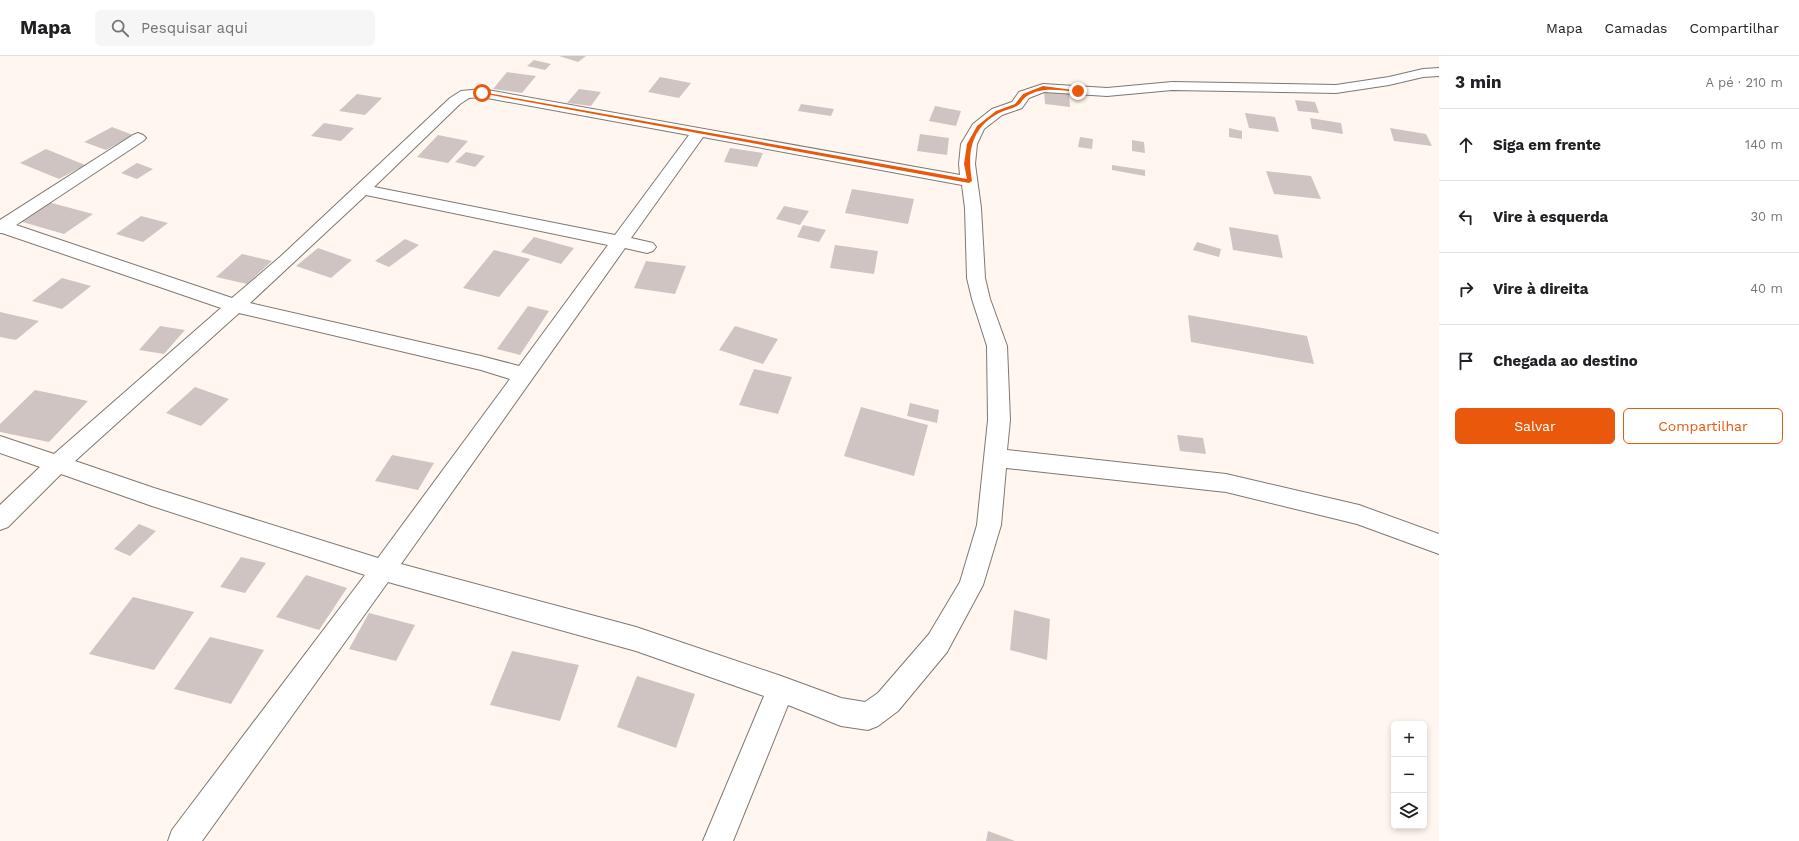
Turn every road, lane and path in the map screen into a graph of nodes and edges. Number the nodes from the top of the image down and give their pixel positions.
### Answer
1 (1439, 72) edge
2 (699, 132) junction
3 (138, 138) dead end
4 (969, 181) junction
5 (362, 189) junction
6 (1, 227) edge
7 (619, 242) junction
8 (647, 247) dead end
9 (236, 306) junction
10 (524, 375) junction
11 (0, 444) edge
12 (996, 458) junction
13 (57, 464) junction
14 (0, 520) edge
15 (1439, 544) edge
16 (383, 570) junction
17 (781, 689) junction
18 (183, 841) edge
19 (718, 841) edge

1 - 4 street
2 - 4 street
2 - 5 street
2 - 7 street
3 - 6 street
4 - 12 street
5 - 7 street
5 - 9 street
6 - 9 street
7 - 8 street
7 - 10 street
9 - 10 street
9 - 13 street
10 - 16 street
11 - 13 street
12 - 15 street
12 - 17 street
13 - 14 street
13 - 16 street
16 - 17 street
16 - 18 street
17 - 19 street

